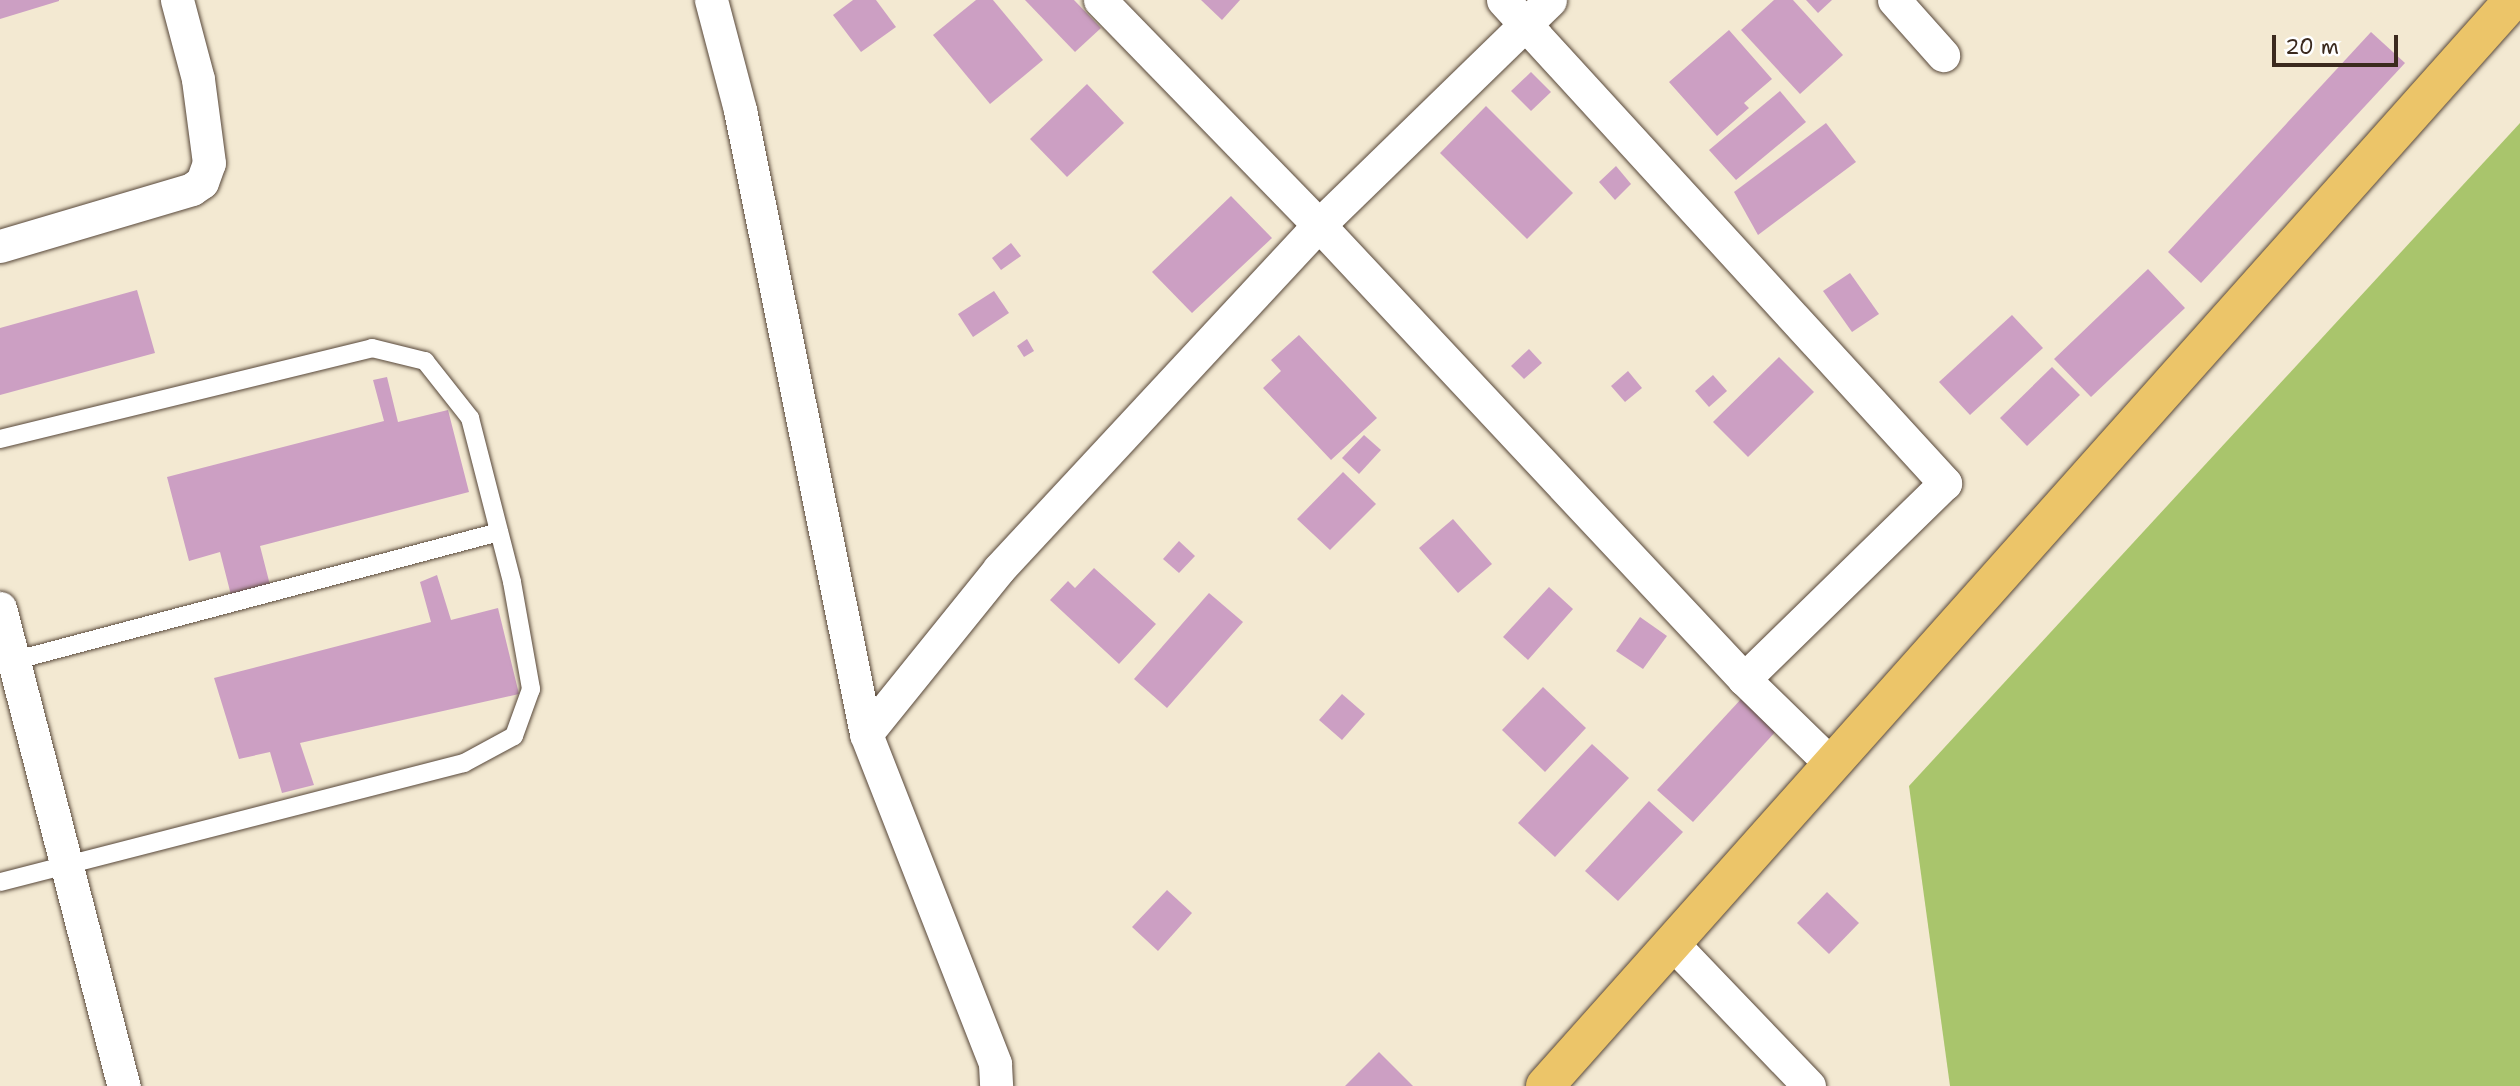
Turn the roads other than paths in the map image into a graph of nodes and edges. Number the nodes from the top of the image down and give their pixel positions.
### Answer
1 (177, 0) edge
2 (711, 0) edge
3 (1100, 0) edge
4 (1503, 0) edge
5 (1550, 0) edge
6 (1894, 0) edge
7 (2513, 0) edge
8 (1526, 24) junction
9 (1943, 55) dead end
10 (1319, 225) junction
11 (0, 246) edge
12 (0, 439) edge
13 (499, 532) junction
14 (0, 608) edge
15 (7, 662) edge
16 (1744, 679) junction
17 (866, 734) junction
18 (1832, 765) junction
19 (67, 864) junction
20 (0, 882) edge
21 (1672, 943) junction
22 (124, 1086) edge
23 (996, 1086) edge
24 (1545, 1086) edge
25 (1809, 1086) edge

1 - 11 street
2 - 17 street
3 - 10 street
4 - 8 street
5 - 8 street
6 - 9 street
7 - 18 highway
8 - 10 street
8 - 16 street
10 - 16 street
10 - 17 street
12 - 13 lane
13 - 15 lane
13 - 19 lane
14 - 15 street
15 - 19 street
16 - 18 street
17 - 23 street
18 - 21 highway
19 - 20 lane
19 - 22 street
21 - 24 highway
21 - 25 street

